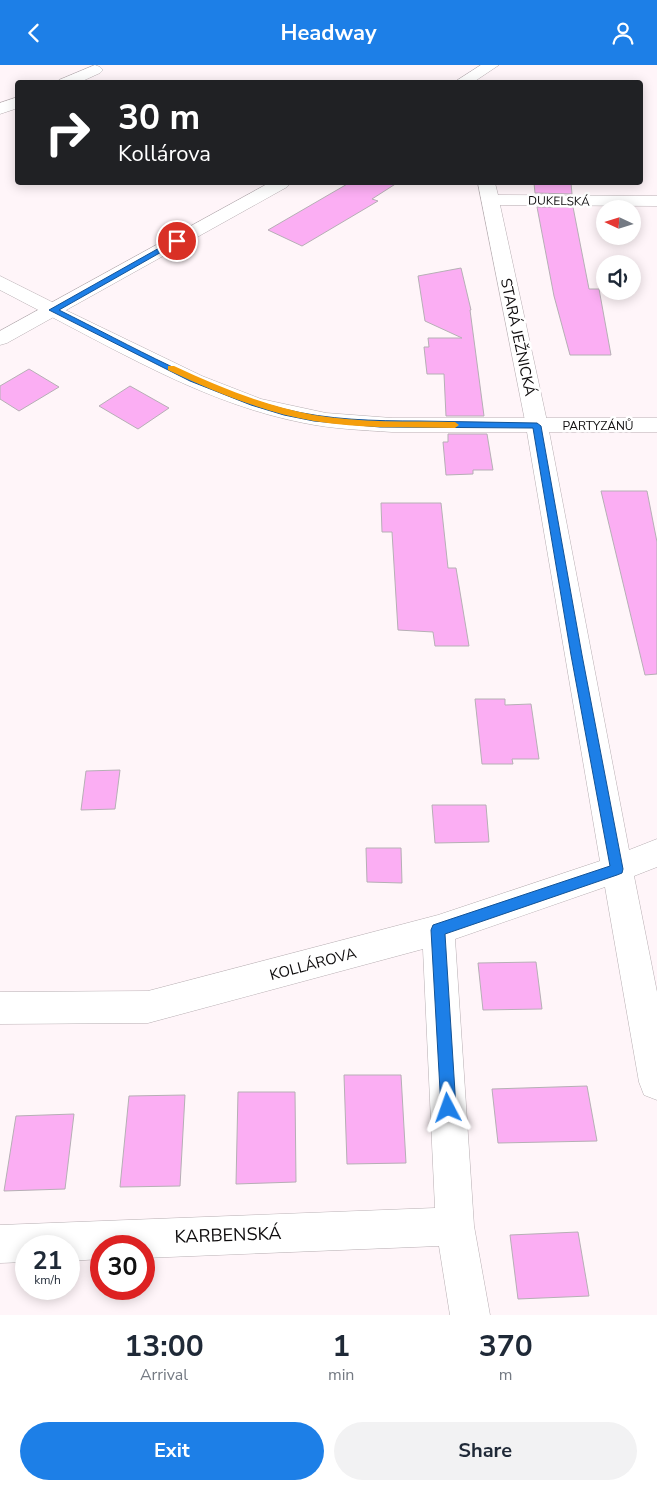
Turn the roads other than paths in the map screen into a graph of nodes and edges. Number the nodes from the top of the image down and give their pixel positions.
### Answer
1 (492, 65) edge
2 (95, 70) dead end
3 (71, 80) edge
4 (465, 80) edge
5 (15, 102) edge
6 (0, 109) edge
7 (277, 185) edge
8 (489, 191) edge
9 (657, 201) edge
10 (0, 282) edge
11 (53, 310) junction
12 (0, 339) edge
13 (657, 425) edge
14 (537, 426) junction
15 (657, 853) edge
16 (617, 869) junction
17 (438, 930) junction
18 (0, 1008) edge
19 (657, 1082) edge
20 (456, 1226) junction
21 (0, 1244) edge
22 (470, 1315) edge

1 - 4 street
2 - 3 street
5 - 6 street
7 - 11 street
8 - 9 street, DUKELSKÁ
8 - 14 street, STARÁ JEŽNICKÁ
10 - 11 street, PARTYZÁNŮ
11 - 12 street
11 - 14 street, PARTYZÁNŮ
13 - 14 street, PARTYZÁNŮ
14 - 16 street, STARÁ JEŽNICKÁ
15 - 16 street, KOLLÁROVA
16 - 17 street, KOLLÁROVA
16 - 19 street, STARÁ JEŽNICKÁ
17 - 18 street, KOLLÁROVA
17 - 20 street
20 - 21 street, KARBENSKÁ
20 - 22 street

